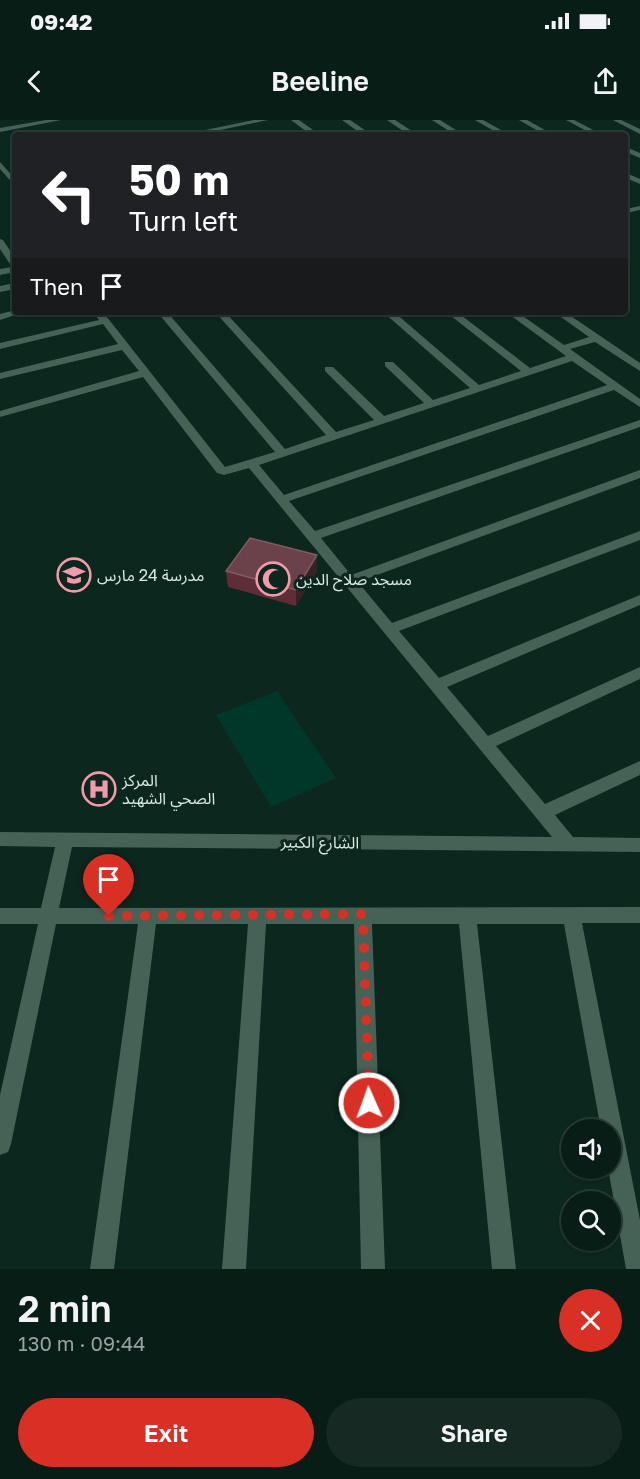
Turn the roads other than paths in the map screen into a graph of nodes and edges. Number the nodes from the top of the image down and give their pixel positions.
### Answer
1 (58, 120) edge
2 (265, 120) edge
3 (345, 120) edge
4 (390, 120) edge
5 (435, 120) edge
6 (478, 120) edge
7 (522, 120) edge
8 (569, 120) edge
9 (616, 120) edge
10 (291, 122) edge
11 (236, 125) junction
12 (0, 130) edge
13 (206, 131) edge
14 (245, 132) edge
15 (310, 132) edge
16 (363, 132) edge
17 (409, 132) edge
18 (455, 132) edge
19 (500, 132) edge
20 (544, 132) edge
21 (593, 132) edge
22 (640, 132) edge
23 (1, 167) edge
24 (12, 180) edge
25 (0, 242) edge
26 (12, 262) edge
27 (165, 315) edge
28 (223, 315) edge
29 (392, 315) edge
30 (455, 315) edge
31 (515, 315) edge
32 (563, 315) edge
33 (579, 315) edge
34 (102, 317) edge
35 (596, 338) junction
36 (0, 346) edge
37 (124, 346) junction
38 (561, 349) junction
39 (640, 356) edge
40 (573, 357) junction
41 (389, 364) dead end
42 (640, 368) edge
43 (329, 369) dead end
44 (529, 372) junction
45 (145, 373) junction
46 (0, 376) edge
47 (616, 386) junction
48 (477, 388) junction
49 (431, 404) junction
50 (640, 404) edge
51 (0, 414) edge
52 (381, 420) junction
53 (640, 423) edge
54 (333, 436) junction
55 (282, 453) junction
56 (252, 464) junction
57 (640, 474) edge
58 (283, 499) junction
59 (640, 535) edge
60 (314, 536) junction
61 (350, 580) junction
62 (640, 600) edge
63 (390, 629) junction
64 (640, 673) edge
65 (435, 686) junction
66 (484, 745) junction
67 (640, 768) edge
68 (543, 813) junction
69 (0, 839) edge
70 (65, 839) junction
71 (569, 845) junction
72 (640, 845) edge
73 (258, 914) junction
74 (363, 914) junction
75 (571, 914) junction
76 (467, 915) junction
77 (640, 915) edge
78 (0, 916) edge
79 (50, 916) junction
80 (148, 917) junction
81 (0, 1144) edge
82 (102, 1269) edge
83 (234, 1269) edge
84 (373, 1269) edge
85 (504, 1269) edge
86 (638, 1269) edge

1 - 12 street
2 - 11 street
3 - 16 street
4 - 17 street
5 - 18 street
6 - 19 street
7 - 20 street
8 - 21 street
9 - 22 street
10 - 15 street
11 - 13 street
11 - 14 street
23 - 24 street
25 - 26 street
27 - 55 street
28 - 54 street
29 - 48 street
30 - 44 street
31 - 38 street
32 - 35 street
33 - 39 street
34 - 36 street
34 - 37 street
35 - 38 street
35 - 42 street
37 - 45 street
37 - 46 street
38 - 40 street
40 - 44 street
40 - 47 street
41 - 49 street
43 - 52 street
44 - 48 street
45 - 51 street
45 - 56 street
47 - 50 street
47 - 58 street
48 - 49 street
49 - 52 street
52 - 54 street
53 - 60 street
54 - 55 street
55 - 56 street
56 - 58 street
57 - 61 street
58 - 60 street
59 - 63 street
60 - 61 street
61 - 63 street
62 - 65 street
63 - 65 street
64 - 66 street
65 - 66 street
66 - 68 street
67 - 68 street
68 - 71 street
69 - 70 street, الشارع الكبير
70 - 71 street, الشارع الكبير
70 - 79 street
71 - 72 street, الشارع الكبير
73 - 74 street
73 - 80 street
73 - 83 street
74 - 76 street
74 - 84 street
75 - 76 street
75 - 77 street
75 - 86 street
76 - 85 street
78 - 79 street
79 - 80 street
79 - 81 street
80 - 82 street

